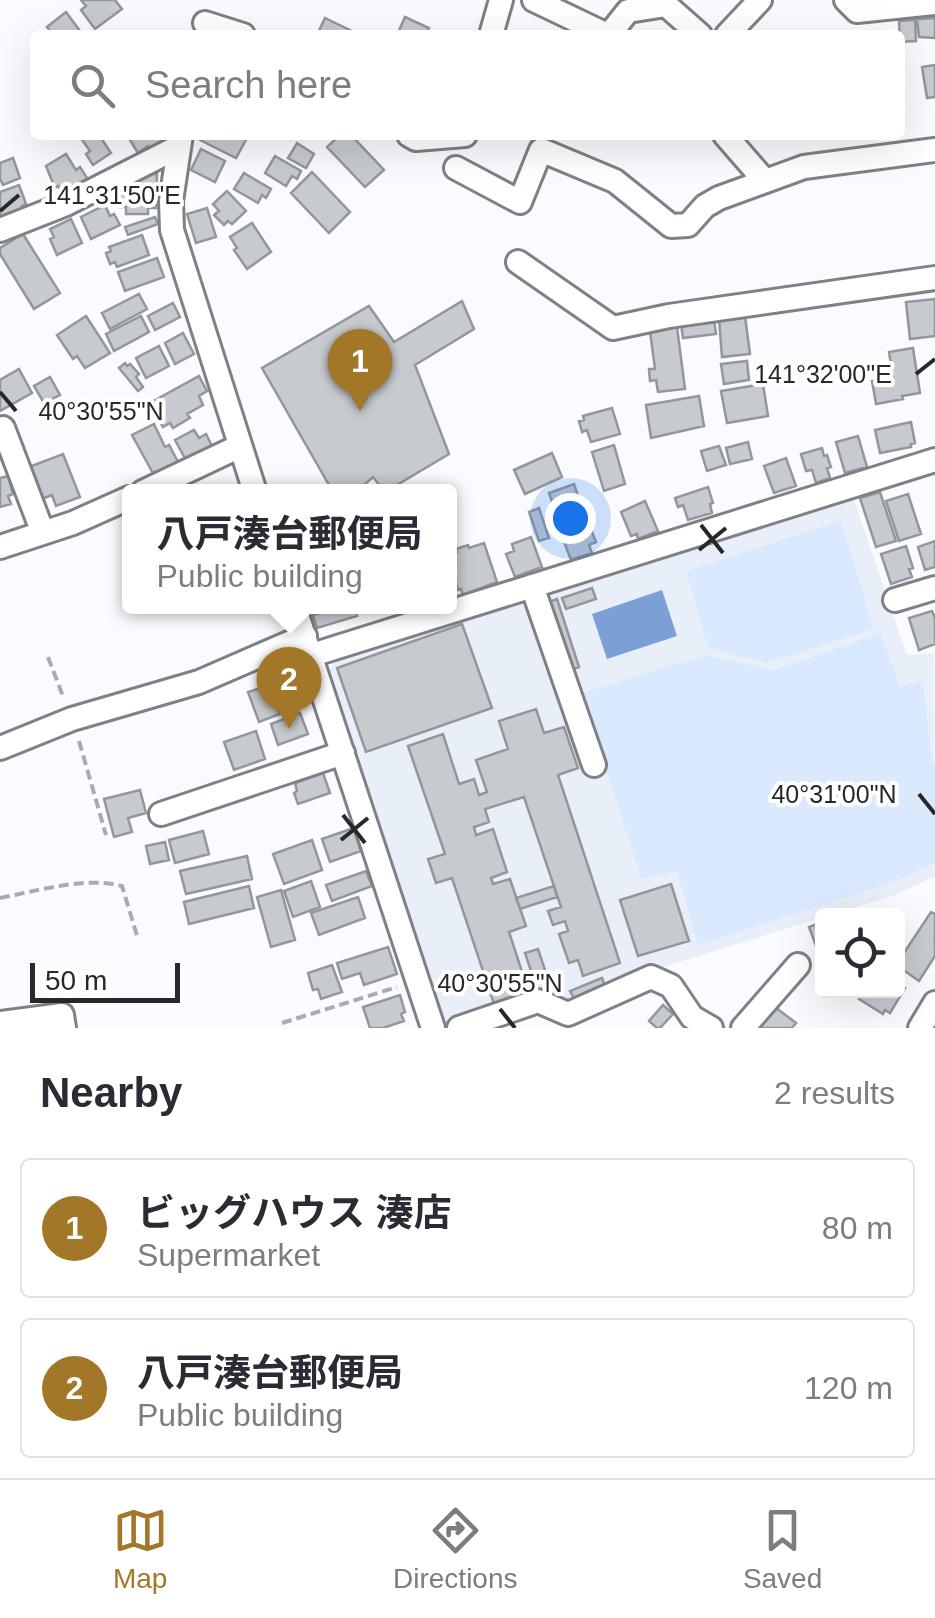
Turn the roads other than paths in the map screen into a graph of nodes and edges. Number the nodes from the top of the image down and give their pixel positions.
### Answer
1 (500, 0) edge
2 (534, 0) edge
3 (760, 0) edge
4 (846, 0) edge
5 (935, 3) edge
6 (205, 19) edge
7 (231, 30) edge
8 (492, 30) edge
9 (603, 30) edge
10 (615, 30) edge
11 (694, 30) edge
12 (732, 30) edge
13 (728, 140) edge
14 (179, 141) edge
15 (935, 150) edge
16 (456, 168) dead end
17 (765, 181) junction
18 (0, 230) edge
19 (518, 262) dead end
20 (935, 278) edge
21 (3, 428) dead end
22 (240, 446) junction
23 (935, 460) edge
24 (160, 484) edge
25 (252, 484) edge
26 (122, 501) edge
27 (44, 532) junction
28 (0, 547) edge
29 (532, 586) junction
30 (935, 588) edge
31 (895, 600) dead end
32 (457, 606) edge
33 (297, 614) edge
34 (427, 614) edge
35 (308, 646) junction
36 (0, 748) edge
37 (343, 753) junction
38 (594, 766) dead end
39 (160, 814) dead end
40 (798, 965) dead end
41 (935, 1003) edge
42 (0, 1023) edge
43 (64, 1028) edge
44 (433, 1028) edge
45 (458, 1028) edge
46 (711, 1028) edge
47 (743, 1028) edge
48 (920, 1028) edge

1 - 8 street
2 - 9 street
3 - 12 street
4 - 5 street
6 - 7 street
10 - 11 street
13 - 17 street
14 - 18 street
14 - 22 street
15 - 17 street
16 - 17 street
19 - 20 street
21 - 27 street
22 - 24 street
22 - 25 street
23 - 29 street
26 - 27 street
27 - 28 street
29 - 32 street
29 - 38 street
30 - 31 street
33 - 35 street
34 - 35 street
35 - 36 street
35 - 37 street
37 - 39 street
37 - 44 street
40 - 47 street
41 - 48 street
42 - 43 street
45 - 46 street

